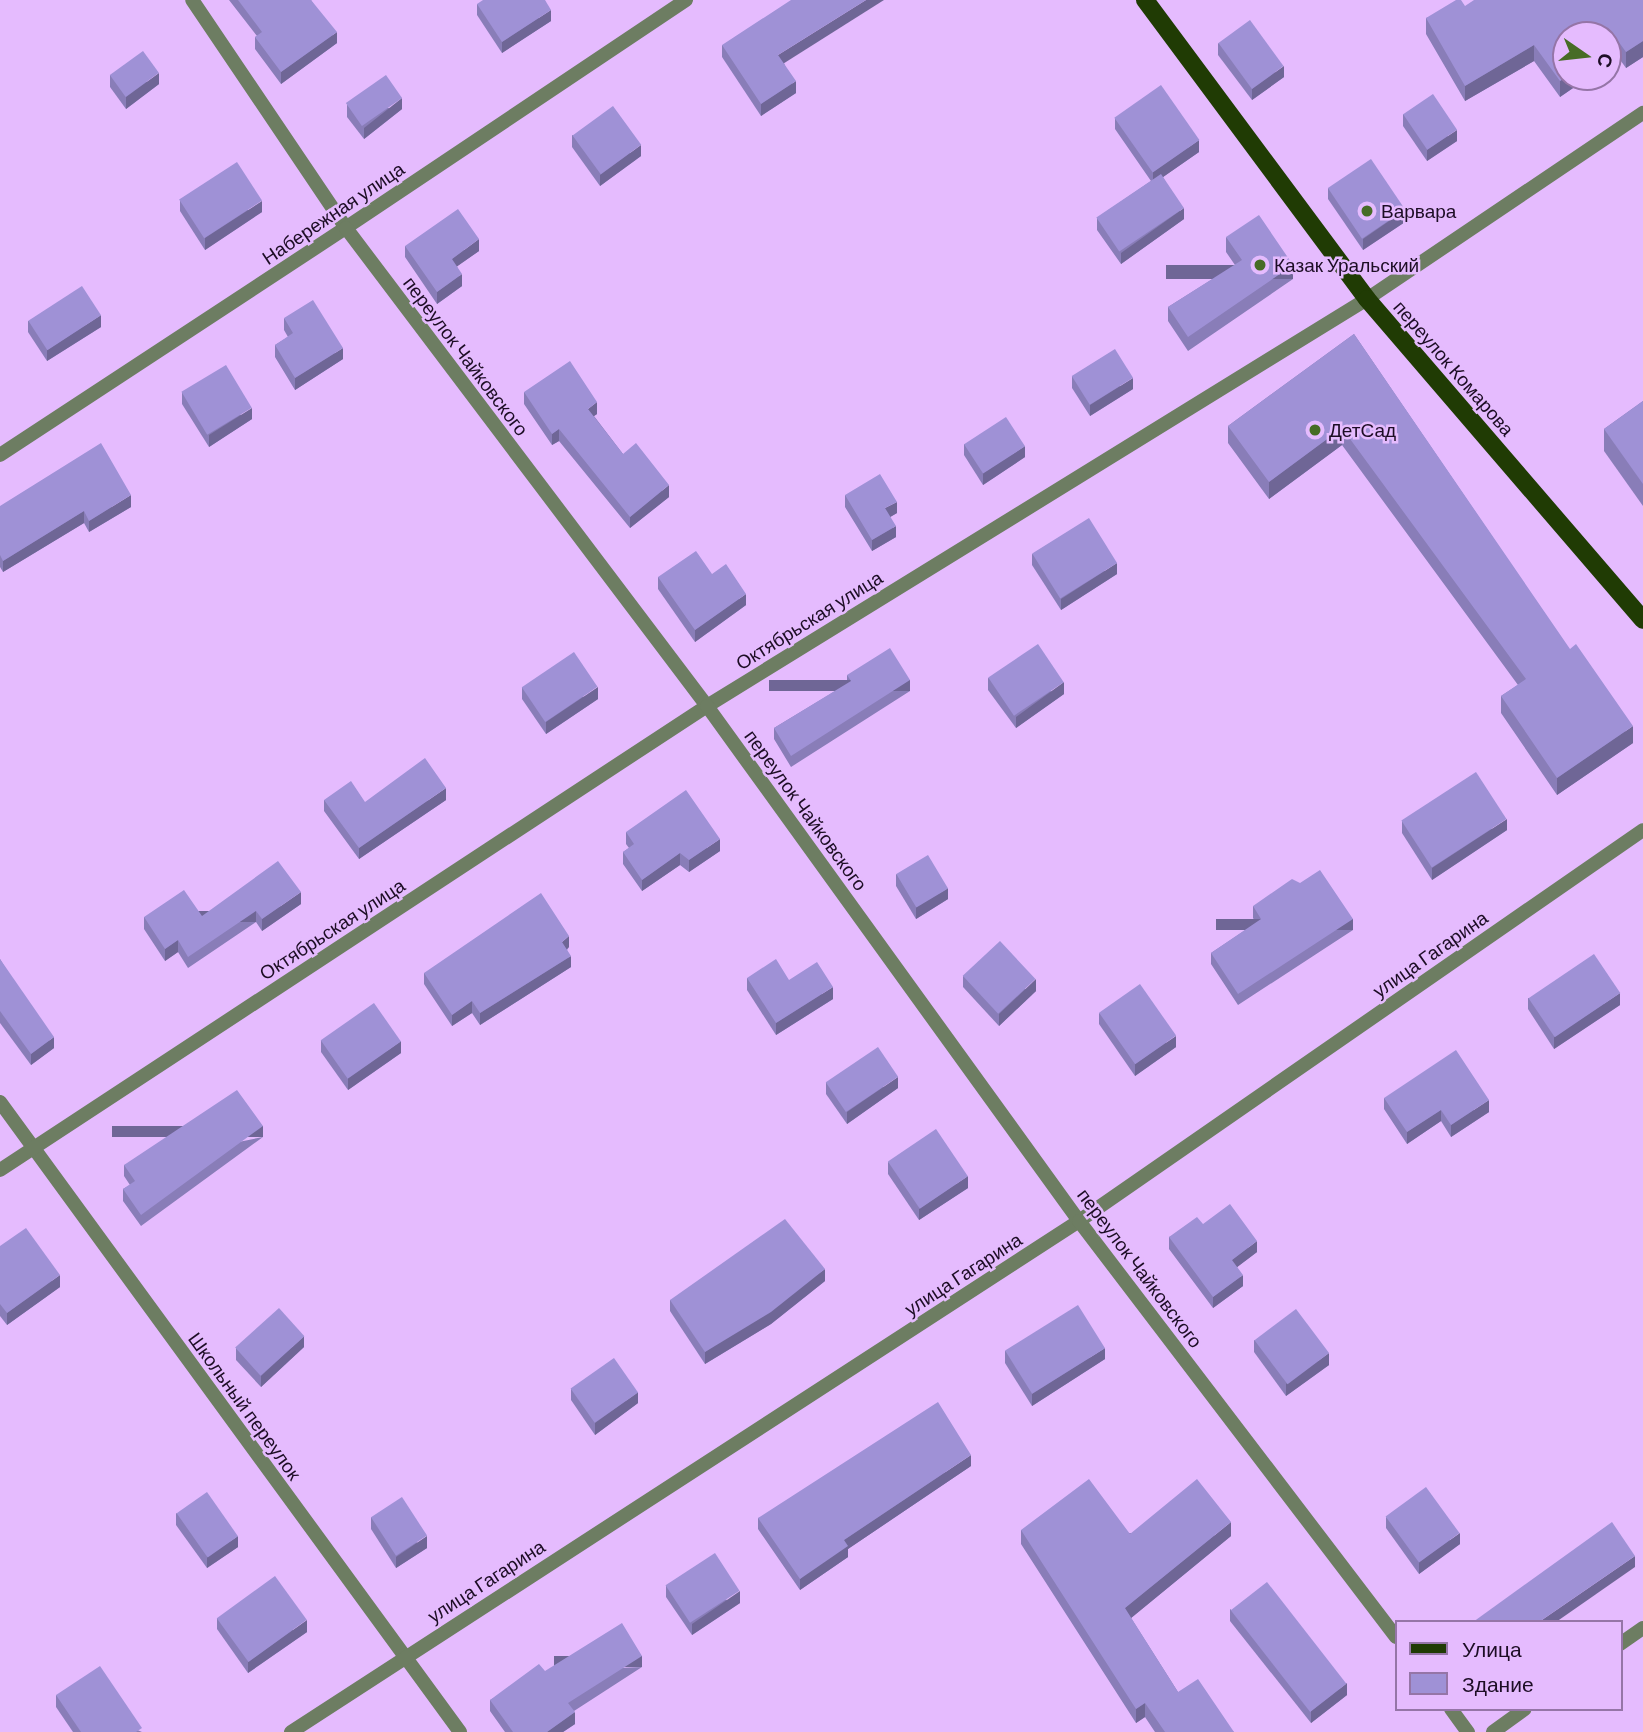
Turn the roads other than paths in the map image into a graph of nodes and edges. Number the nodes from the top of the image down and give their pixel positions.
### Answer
1 (192, 0) edge
2 (686, 0) edge
3 (1145, 0) edge
4 (1643, 113) edge
5 (346, 228) junction
6 (1367, 299) junction
7 (0, 455) edge
8 (1643, 620) edge
9 (706, 706) junction
10 (1643, 830) edge
11 (0, 1102) edge
12 (33, 1148) junction
13 (0, 1170) edge
14 (1079, 1221) junction
15 (1643, 1628) edge
16 (1394, 1634) edge
17 (1622, 1643) edge
18 (404, 1657) junction
19 (1452, 1711) edge
20 (1522, 1711) edge
21 (291, 1732) edge
22 (460, 1732) edge
23 (1468, 1732) edge
24 (1493, 1732) edge

1 - 5 street, переулок Чайковского
2 - 5 street, Набережная улица
3 - 6 main road, переулок Комарова
4 - 6 street, Октябрьская улица
5 - 7 street, Набережная улица
5 - 9 street, переулок Чайковского
6 - 8 main road, переулок Комарова
6 - 9 street, Октябрьская улица
9 - 12 street, Октябрьская улица
9 - 14 street, переулок Чайковского
10 - 14 street, улица Гагарина
11 - 12 street, Школьный переулок
12 - 13 street, Октябрьская улица
12 - 18 street, Школьный переулок
14 - 16 street, переулок Чайковского
14 - 18 street, улица Гагарина
15 - 17 street
18 - 21 street, улица Гагарина
18 - 22 street, Школьный переулок
19 - 23 street
20 - 24 street

